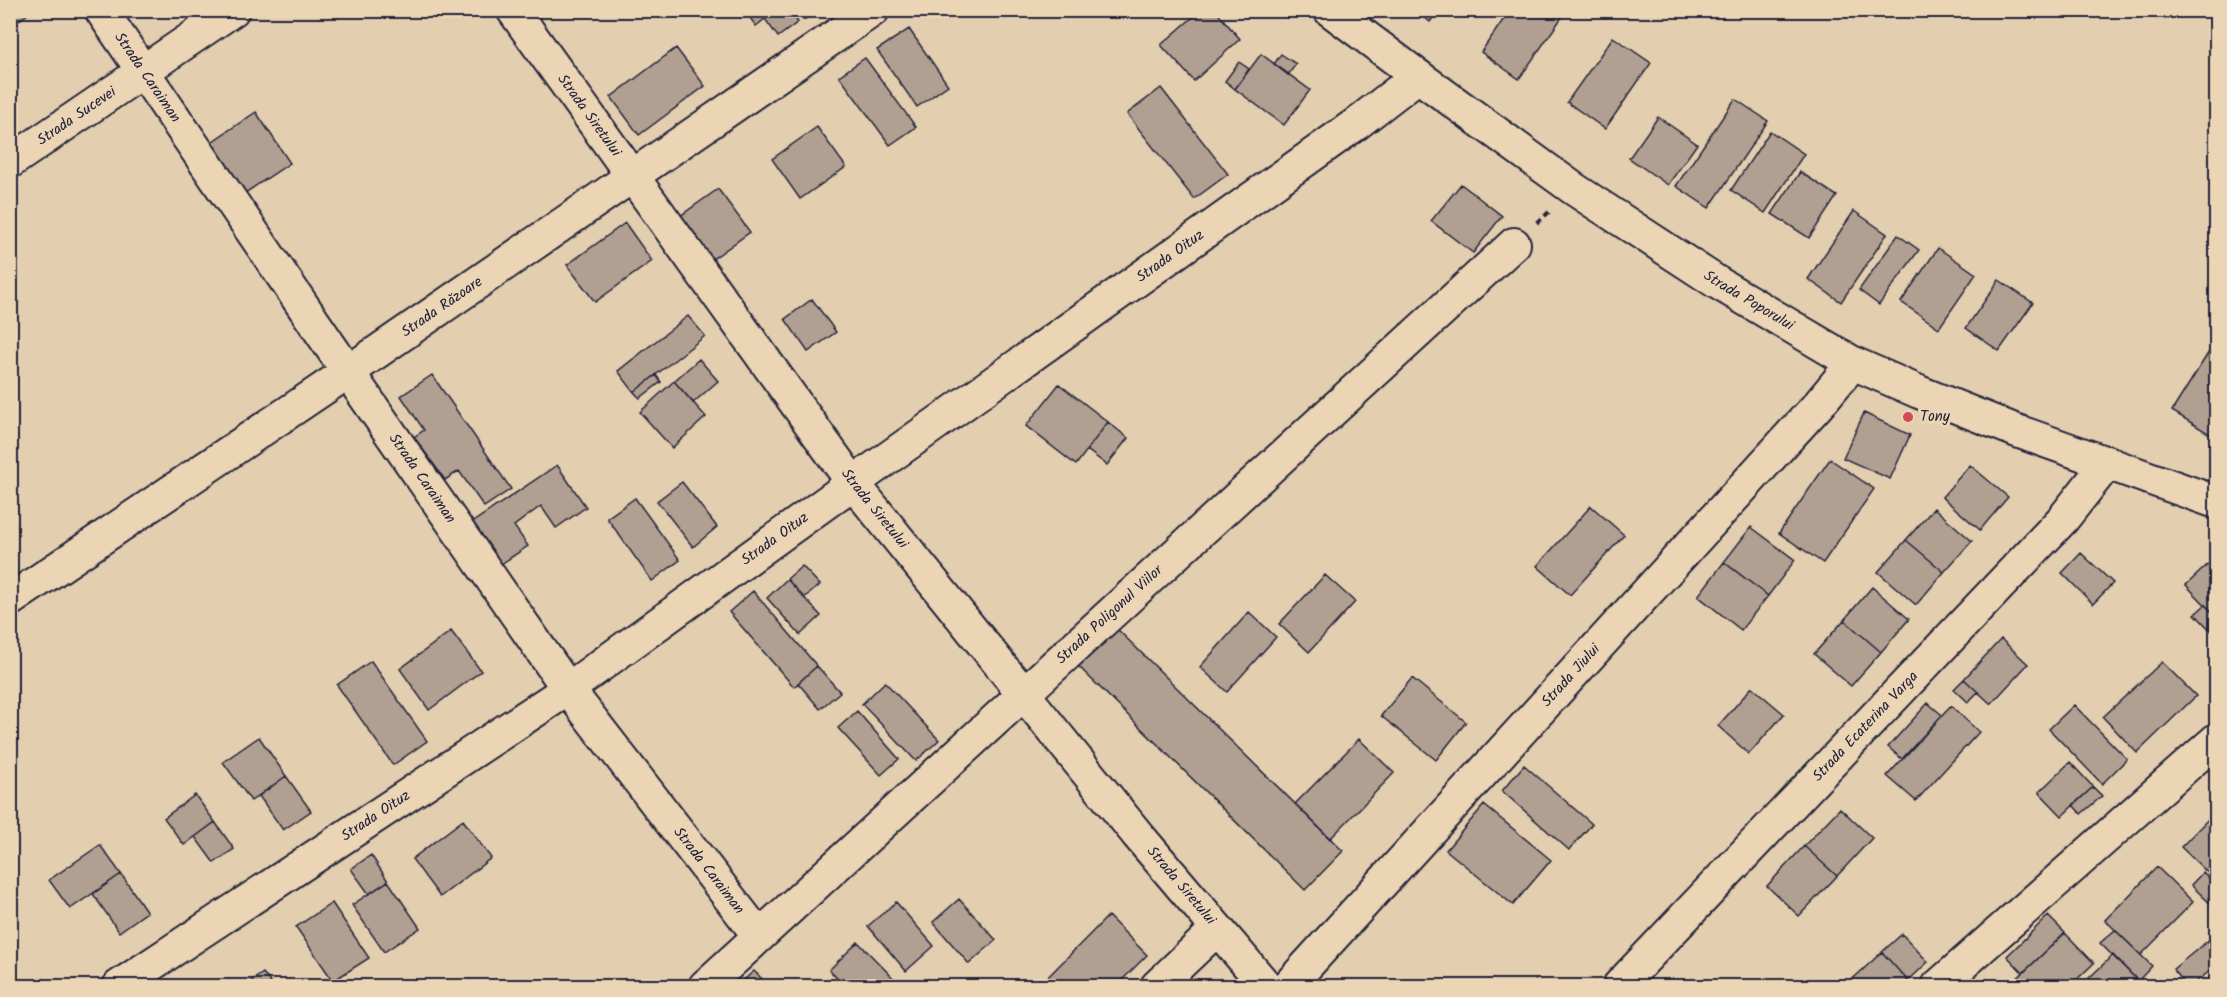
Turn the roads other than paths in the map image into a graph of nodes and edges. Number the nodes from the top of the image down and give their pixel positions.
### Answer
1 (101, 10) edge
2 (233, 10) edge
3 (513, 10) edge
4 (873, 10) edge
5 (1330, 10) edge
6 (143, 71) junction
7 (1418, 76) junction
8 (10, 162) edge
9 (633, 175) junction
10 (1514, 244) road end
11 (1853, 363) junction
12 (348, 372) junction
13 (2108, 462) junction
14 (854, 483) junction
15 (2217, 502) edge
16 (10, 600) edge
17 (568, 689) junction
18 (1023, 694) junction
19 (2217, 740) edge
20 (1217, 930) junction
21 (759, 936) junction
22 (119, 987) edge
23 (705, 987) edge
24 (1157, 987) edge
25 (1266, 987) edge
26 (1287, 987) edge
27 (1619, 987) edge
28 (1938, 987) edge

1 - 6 street, Strada Caraiman
2 - 6 street, Strada Sucevei
3 - 9 street, Strada Siretului
4 - 9 street, Strada Răzoare
5 - 7 street, Strada Poporului
6 - 8 street, Strada Sucevei
6 - 12 street, Strada Caraiman
7 - 11 street, Strada Poporului
7 - 14 street, Strada Oituz
9 - 12 street, Strada Răzoare
9 - 14 street, Strada Siretului
10 - 18 street, Strada Poligonul Viilor
11 - 13 street, Strada Poporului
11 - 26 street, Strada Jiului
12 - 16 street, Strada Răzoare
12 - 17 street, Strada Caraiman
13 - 15 street, Strada Poporului
13 - 27 street, Strada Ecaterina Varga
14 - 17 street, Strada Oituz
14 - 18 street, Strada Siretului
17 - 21 street, Strada Caraiman
17 - 22 street, Strada Oituz
18 - 20 street, Strada Siretului
18 - 21 street, Strada Poligonul Viilor
19 - 28 street
20 - 24 street
20 - 25 street, Strada Siretului
21 - 23 street, Strada Poligonul Viilor

